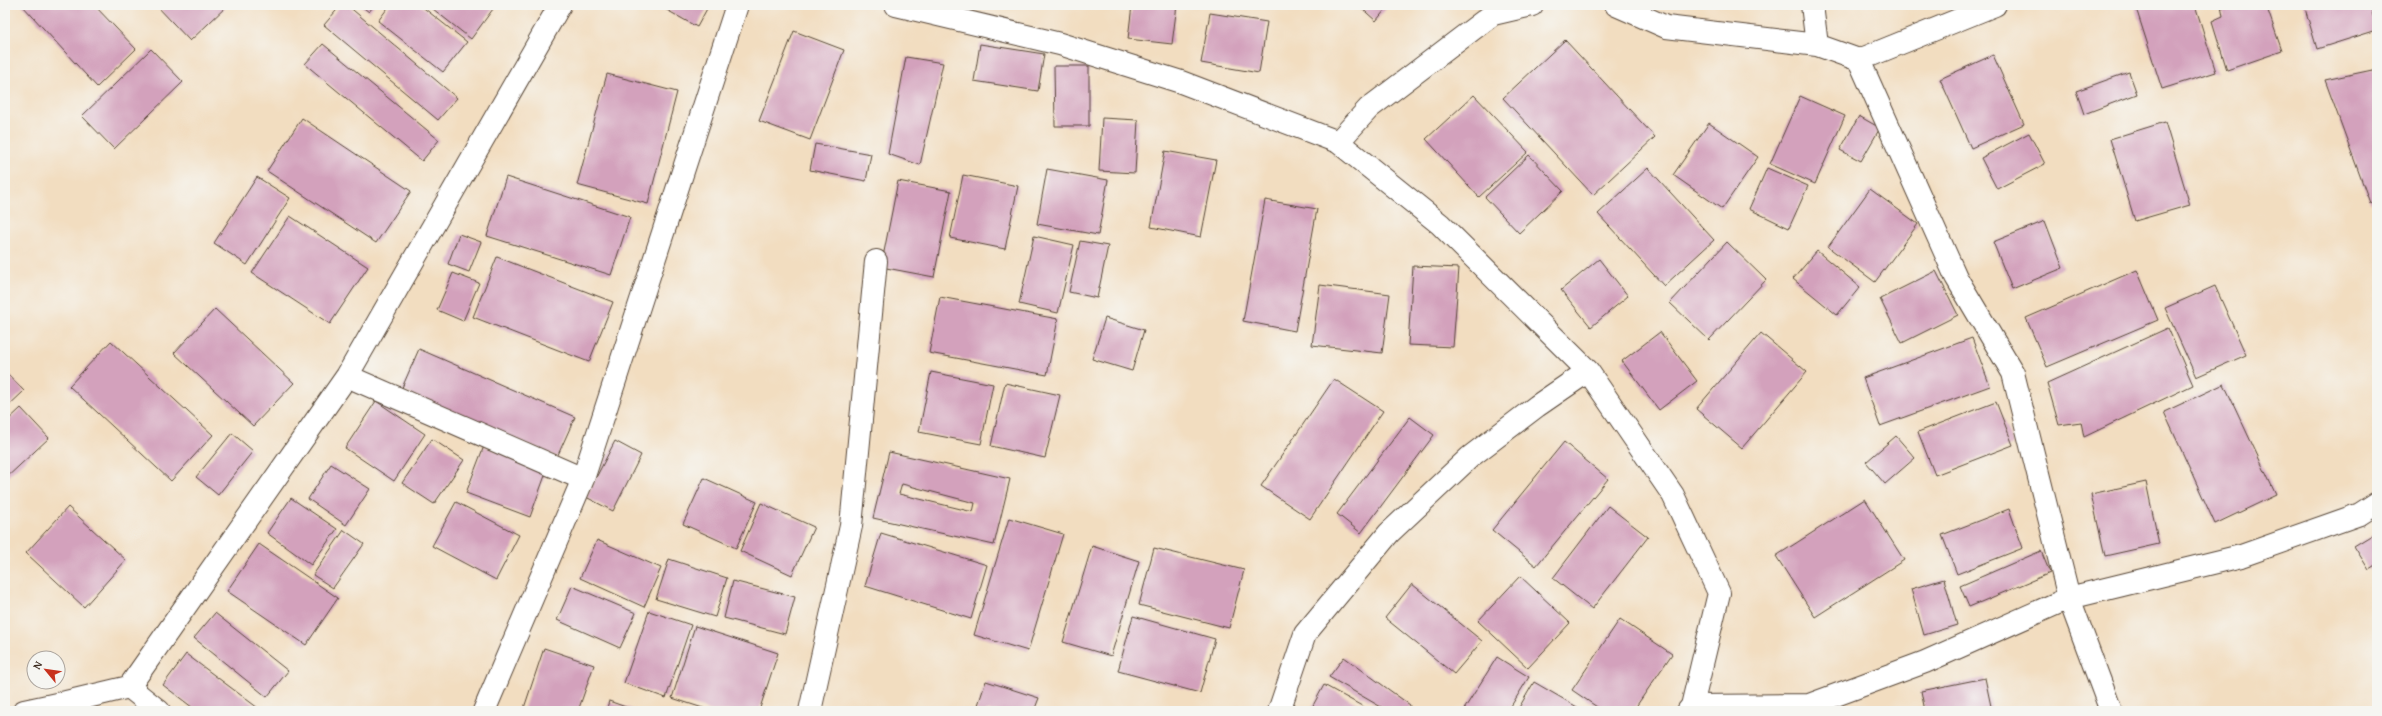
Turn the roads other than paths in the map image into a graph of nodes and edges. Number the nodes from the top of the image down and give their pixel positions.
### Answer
1 (560, 5) edge
2 (737, 5) edge
3 (896, 5) edge
4 (1532, 5) edge
5 (1616, 5) edge
6 (1812, 5) edge
7 (1995, 5) edge
8 (1818, 45) junction
9 (1859, 60) junction
10 (1338, 142) junction
11 (876, 261) dead end
12 (1588, 371) junction
13 (347, 376) junction
14 (583, 479) junction
15 (2377, 503) edge
16 (2069, 598) junction
17 (129, 687) junction
18 (64, 706) edge
19 (1690, 708) edge
20 (24, 711) edge
21 (159, 711) edge
22 (484, 711) edge
23 (810, 711) edge
24 (1279, 711) edge
25 (2112, 711) edge

1 - 13 street
2 - 14 street
3 - 10 street
4 - 10 street
5 - 8 street
6 - 8 street
7 - 9 street
8 - 9 street
9 - 16 street
10 - 12 street
11 - 23 street
12 - 19 street
12 - 24 street
13 - 14 street
13 - 17 street
14 - 22 street
15 - 16 street
16 - 19 street
16 - 25 street
17 - 18 street
17 - 21 street
18 - 20 street

